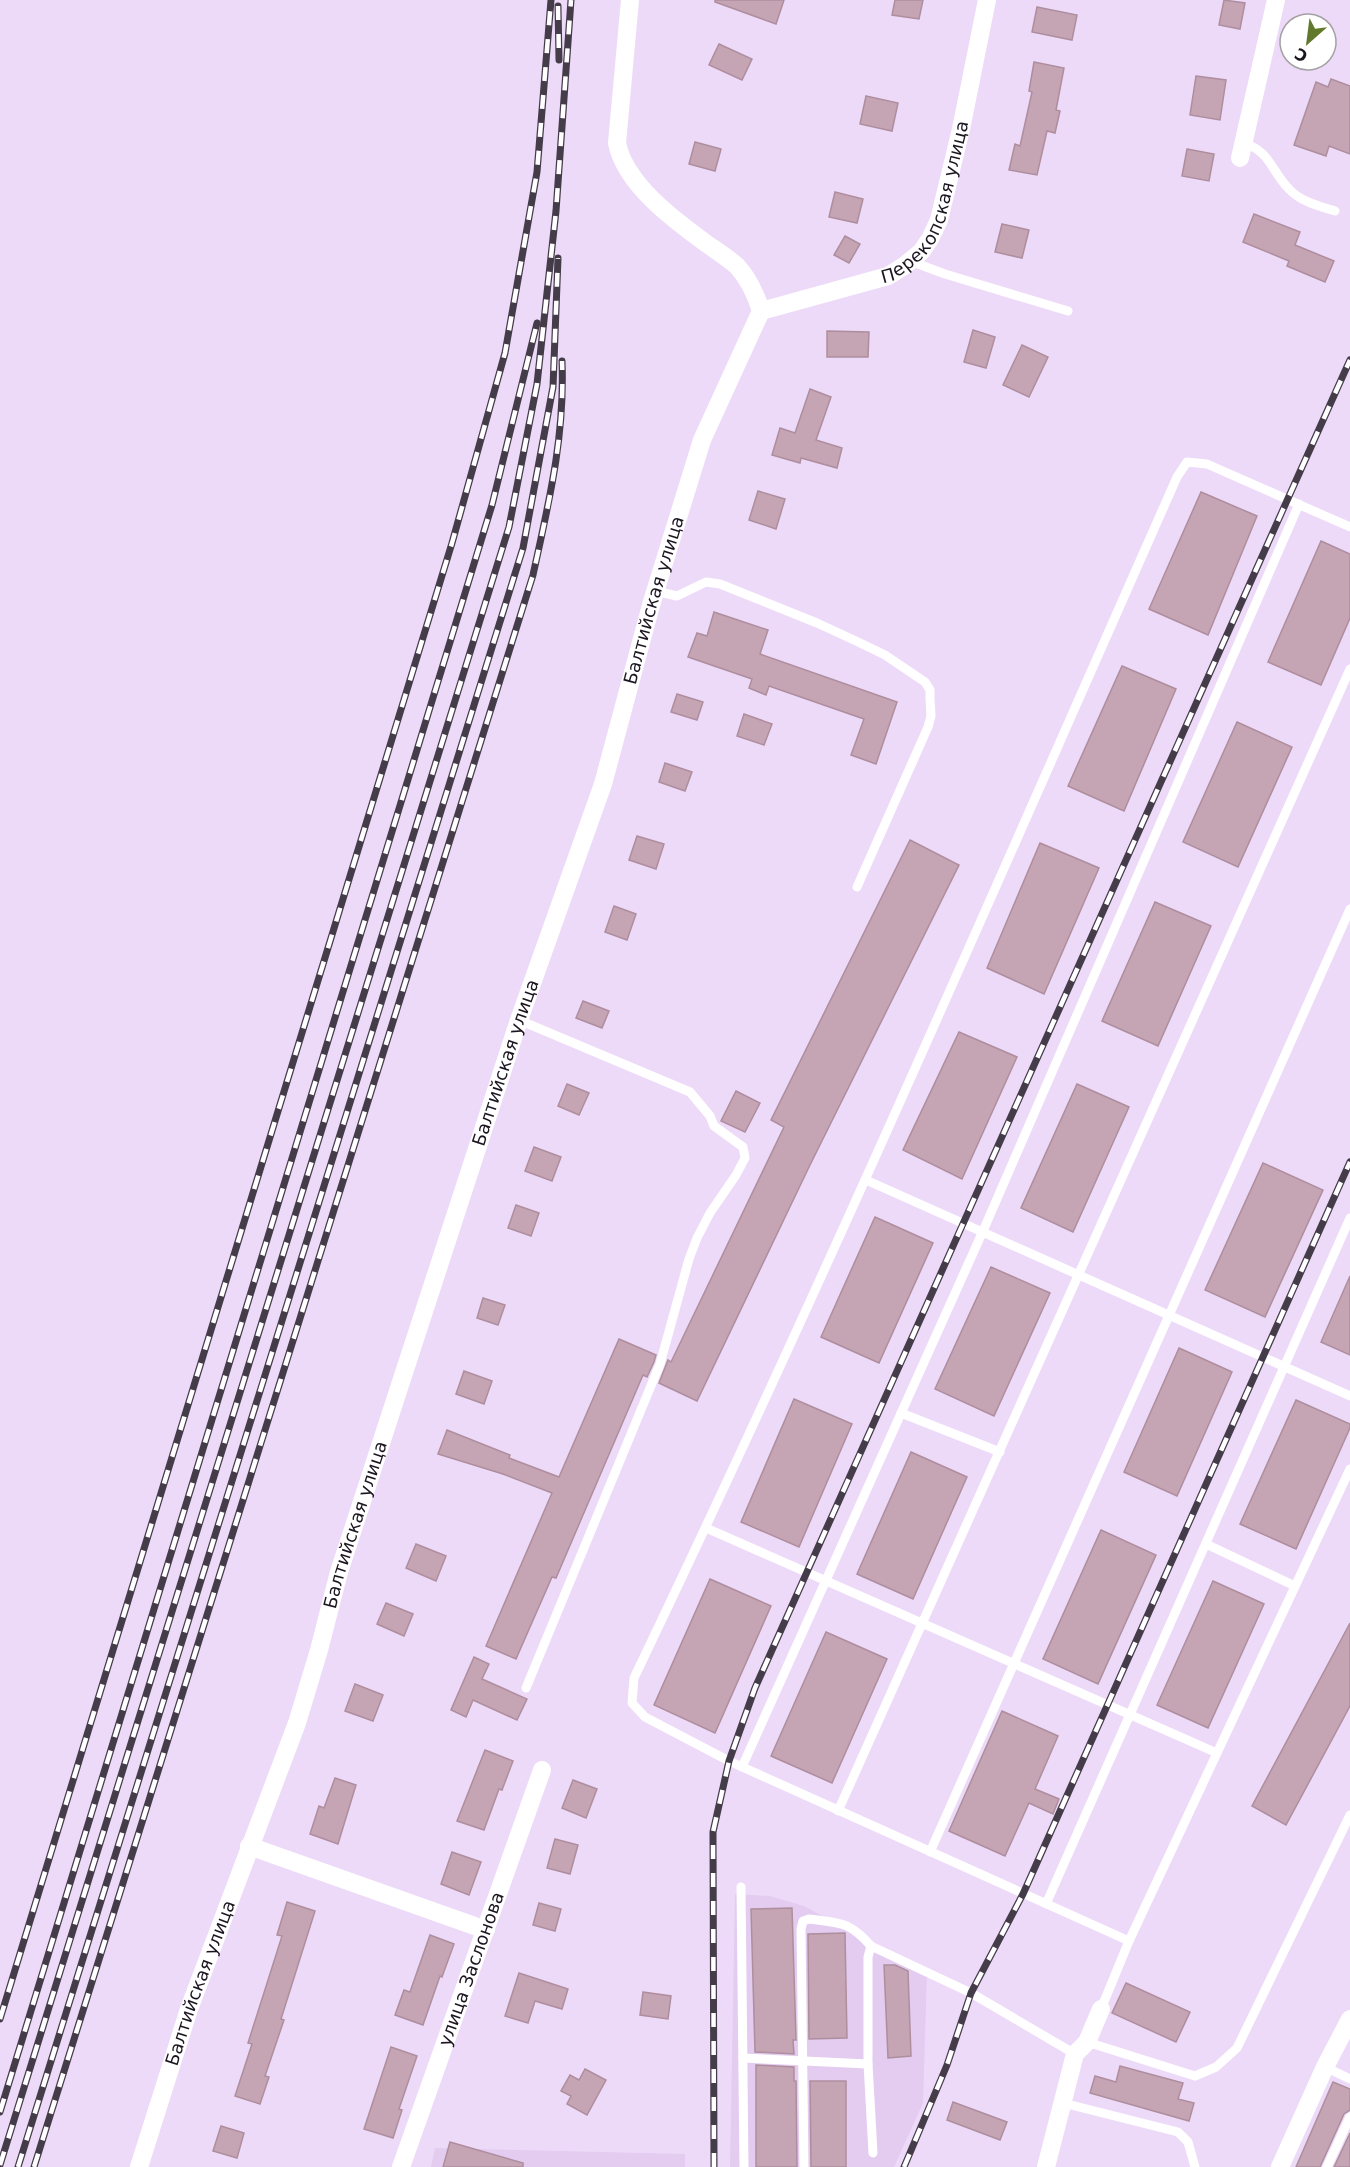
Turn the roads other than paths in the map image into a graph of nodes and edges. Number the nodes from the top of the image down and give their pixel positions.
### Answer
1 (630, 0) edge
2 (987, 0) edge
3 (1276, 0) edge
4 (1242, 150) joint
5 (1335, 211) dead end
6 (910, 261) junction
7 (761, 311) junction
8 (1068, 311) dead end
9 (1299, 504) junction
10 (1350, 527) edge
11 (656, 591) junction
12 (1350, 669) edge
13 (856, 887) dead end
14 (1350, 909) edge
15 (519, 1020) junction
16 (866, 1180) junction
17 (1350, 1218) edge
18 (983, 1231) junction
19 (1080, 1275) junction
20 (1169, 1315) junction
21 (1285, 1367) junction
22 (1350, 1396) edge
23 (901, 1413) junction
24 (1000, 1452) junction
25 (1350, 1469) edge
26 (706, 1528) junction
27 (1206, 1544) junction
28 (825, 1580) junction
29 (1295, 1586) junction
30 (923, 1624) junction
31 (1014, 1664) junction
32 (526, 1688) dead end
33 (1130, 1715) junction
34 (1217, 1753) junction
35 (742, 1767) junction
36 (542, 1770) dead end
37 (838, 1811) junction
38 (1350, 1815) edge
39 (249, 1846) junction
40 (930, 1852) junction
41 (741, 1887) dead end
42 (1046, 1904) junction
43 (486, 1930) junction
44 (1129, 1941) junction
45 (871, 1946) junction
46 (1101, 2009) joint
47 (1350, 2019) edge
48 (1081, 2048) junction
49 (743, 2058) junction
50 (803, 2062) junction
51 (868, 2064) junction
52 (1325, 2067) junction
53 (1350, 2079) edge
54 (1063, 2103) junction
55 (1350, 2117) edge
56 (873, 2153) dead end
57 (140, 2167) edge
58 (401, 2167) edge
59 (744, 2167) edge
60 (804, 2167) edge
61 (1046, 2167) edge
62 (1195, 2167) edge
63 (1280, 2167) edge
64 (1327, 2167) edge

1 - 7 street
2 - 6 street, Перекопская улица
3 - 4 street
4 - 5 lane
6 - 7 street, Перекопская улица
6 - 8 lane
7 - 11 street, Балтийская улица
9 - 10 lane
9 - 16 lane
9 - 18 lane
11 - 13 lane
11 - 15 street, Балтийская улица
12 - 19 lane
14 - 20 lane
15 - 32 lane
15 - 39 street, Балтийская улица
16 - 18 lane
16 - 26 lane
17 - 21 lane
18 - 19 lane
18 - 23 lane
19 - 20 lane
19 - 24 lane
20 - 21 lane
20 - 31 lane
21 - 22 lane
21 - 27 lane
23 - 24 lane
23 - 28 lane
24 - 30 lane
25 - 29 lane
26 - 28 lane
26 - 35 lane
27 - 29 lane
27 - 33 lane
28 - 30 lane
28 - 35 lane
29 - 34 lane
30 - 31 lane
30 - 37 lane
31 - 33 lane
31 - 40 lane
33 - 34 lane
33 - 42 lane
34 - 44 lane
35 - 37 lane
36 - 43 street, улица Заслонова
37 - 40 lane
38 - 48 lane
39 - 43 street
39 - 57 street, Балтийская улица
40 - 42 lane
41 - 49 lane
42 - 44 lane
43 - 58 street, улица Заслонова
44 - 46 lane
45 - 48 lane
45 - 50 lane
45 - 51 lane
46 - 48 street
47 - 52 street
48 - 54 street
49 - 50 lane
49 - 59 lane
50 - 51 lane
50 - 60 lane
51 - 56 lane
52 - 53 lane
52 - 63 street
54 - 61 street
54 - 62 lane
55 - 64 lane

